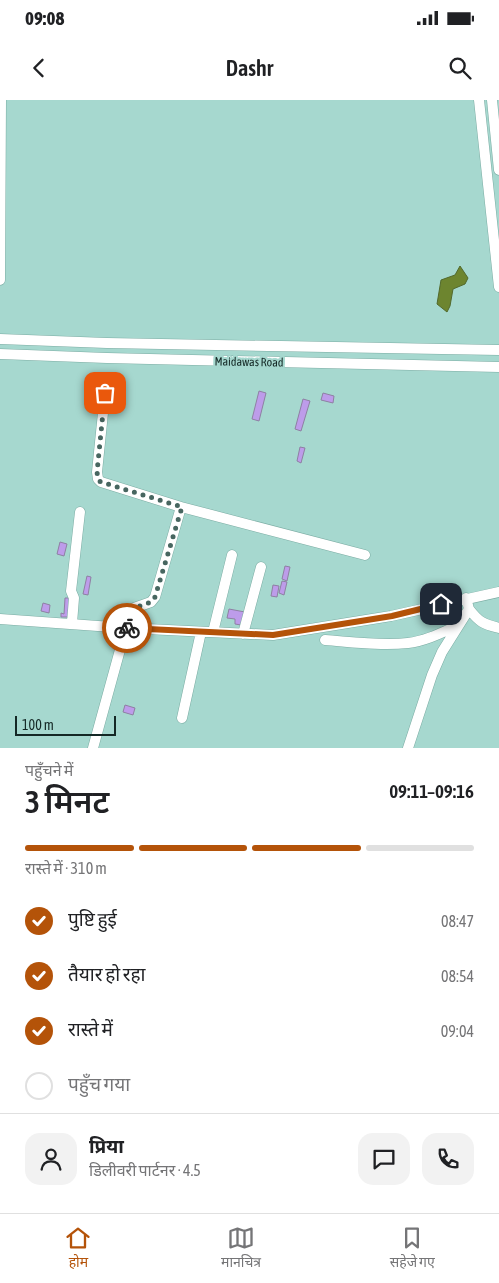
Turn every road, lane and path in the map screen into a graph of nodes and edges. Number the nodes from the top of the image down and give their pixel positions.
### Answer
1 (1, 100) edge
2 (479, 100) edge
3 (492, 100) edge
4 (499, 170) edge
5 (0, 280) edge
6 (499, 288) edge
7 (0, 334) edge
8 (0, 339) edge
9 (499, 350) edge
10 (0, 354) edge
11 (499, 367) edge
12 (104, 381) dead end
13 (182, 507) junction
14 (80, 512) dead end
15 (232, 555) dead end
16 (365, 555) dead end
17 (261, 567) dead end
18 (499, 592) edge
19 (468, 603) junction
20 (0, 619) edge
21 (72, 624) junction
22 (459, 625) junction
23 (123, 628) junction
24 (499, 628) edge
25 (202, 632) junction
26 (213, 632) junction
27 (243, 634) junction
28 (326, 640) dead end
29 (182, 718) dead end
30 (93, 748) edge
31 (408, 748) edge

1 - 5 street
2 - 6 street
3 - 4 street
7 - 8 street
8 - 9 street, Maidawas Road
10 - 11 street, Maidawas Road
12 - 13 street
13 - 16 street
13 - 23 street
14 - 21 street
15 - 26 street
17 - 27 street
18 - 19 street
19 - 22 street
19 - 24 street
19 - 27 street
20 - 21 street
21 - 23 street
22 - 28 street
22 - 31 street
23 - 25 street
23 - 30 street
25 - 26 street
25 - 29 street
26 - 27 street

